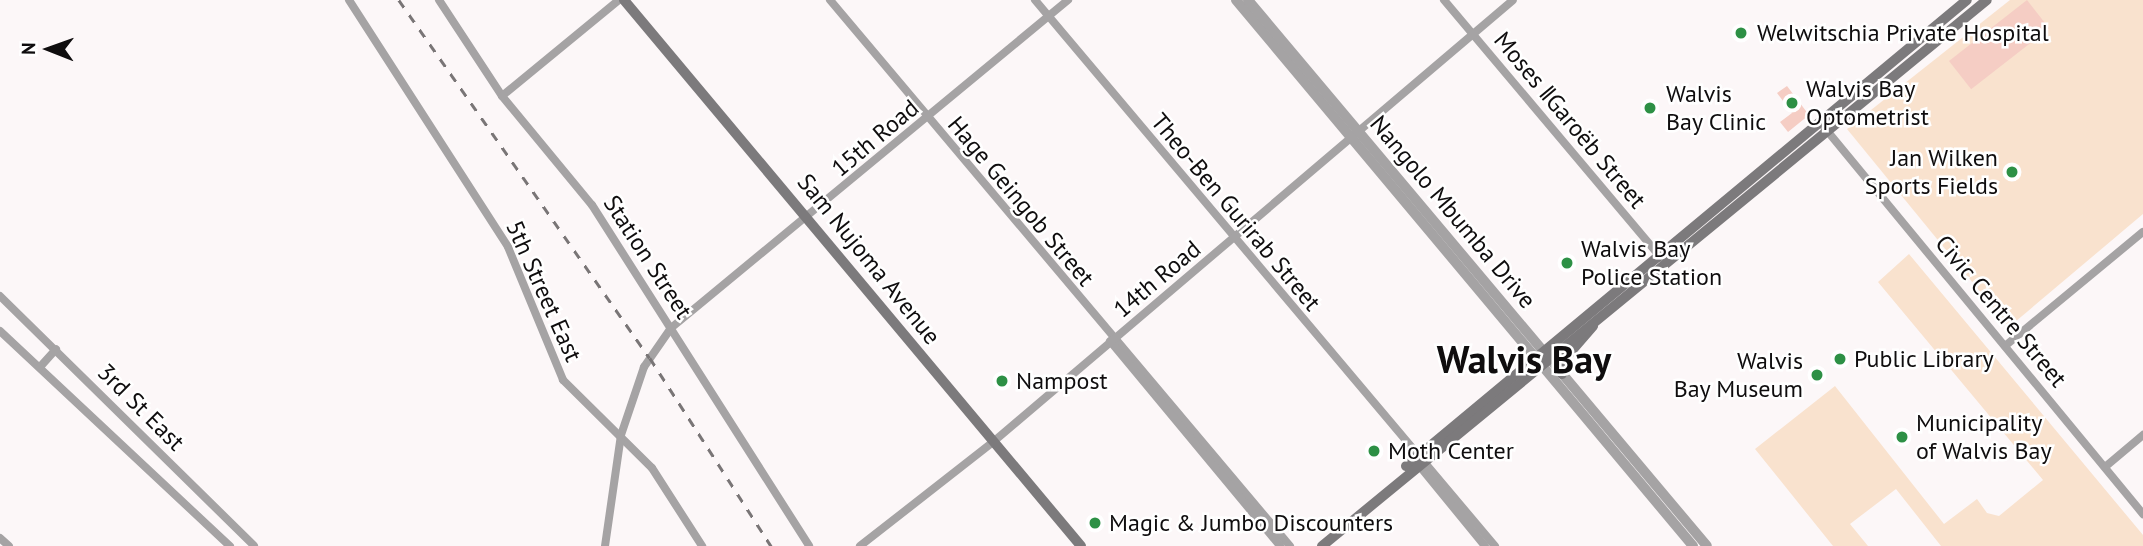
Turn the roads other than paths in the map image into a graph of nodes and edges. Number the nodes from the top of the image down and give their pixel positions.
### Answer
1 (349, 0) edge
2 (439, 0) edge
3 (621, 0) edge
4 (830, 0) edge
5 (1035, 0) edge
6 (1068, 0) edge
7 (1236, 0) edge
8 (1248, 0) edge
9 (1444, 0) edge
10 (1513, 0) edge
11 (1967, 0) edge
12 (1985, 1) edge
13 (1048, 16) junction
14 (1474, 35) junction
15 (502, 96) junction
16 (928, 120) junction
17 (1820, 122) junction
18 (1828, 133) junction
19 (1356, 137) junction
20 (809, 219) junction
21 (2143, 232) edge
22 (1234, 240) junction
23 (1659, 255) junction
24 (1667, 265) junction
25 (0, 296) edge
26 (1594, 323) junction
27 (671, 328) junction
28 (0, 331) edge
29 (1114, 340) junction
30 (2004, 346) junction
31 (56, 349) junction
32 (1542, 359) junction
33 (40, 367) junction
34 (1562, 374) junction
35 (621, 435) junction
36 (2143, 435) edge
37 (993, 442) junction
38 (151, 445) junction
39 (139, 459) junction
40 (1419, 460) junction
41 (2105, 467) junction
42 (202, 495) junction
43 (190, 507) junction
44 (2143, 514) edge
45 (0, 538) edge
46 (9, 546) edge
47 (230, 546) edge
48 (254, 546) edge
49 (605, 546) edge
50 (702, 546) edge
51 (809, 546) edge
52 (860, 546) edge
53 (1082, 546) edge
54 (1280, 546) edge
55 (1290, 546) edge
56 (1311, 546) edge
57 (1322, 546) edge
58 (1485, 546) edge
59 (1495, 546) edge
60 (1693, 546) edge
61 (1707, 546) edge

1 - 35 street, 5th Street East
2 - 15 street, Station Street
3 - 15 street
3 - 20 main road, Sam Nujoma Avenue
4 - 16 street, Hage Geingob Street
5 - 13 street, Theo-Ben Gurirab Street
6 - 13 street, 15th Road
7 - 19 street, Nangolo Mbumba Drive
8 - 19 street, Nangolo Mbumba Drive
9 - 14 street, Moses ǁGaroëb Street
10 - 14 street, 14th Road
11 - 17 main road
12 - 18 main road
13 - 16 street, 15th Road
13 - 22 street, Theo-Ben Gurirab Street
14 - 19 street, 14th Road
14 - 23 street, Moses ǁGaroëb Street
15 - 27 street, Station Street
16 - 20 street, 15th Road
16 - 29 street, Hage Geingob Street
17 - 18 street, Civic Centre Street
17 - 23 main road
18 - 24 main road
18 - 30 street, Civic Centre Street
19 - 22 street, 14th Road
19 - 32 street, Nangolo Mbumba Drive
20 - 27 street, 15th Road
20 - 37 main road, Sam Nujoma Avenue
21 - 30 street
22 - 29 street, 14th Road
22 - 40 street, Theo-Ben Gurirab Street
23 - 24 street, Moses ǁGaroëb Street
23 - 32 main road
24 - 26 main road
25 - 31 street, 3rd St East
26 - 32 main road
26 - 34 main road
27 - 35 street, 15th Road
27 - 51 street, Station Street
28 - 33 street, 3rd St East
29 - 37 street, 14th Road
29 - 54 street, Hage Geingob Street
29 - 55 street, Hage Geingob Street
30 - 41 street, Civic Centre Street
31 - 33 street
31 - 38 street, 3rd St East
32 - 34 street, Nangolo Mbumba Drive
32 - 40 main road
32 - 60 street, Nangolo Mbumba Drive
33 - 39 street, 3rd St East
34 - 61 street, Nangolo Mbumba Drive
35 - 49 street, 15th Road
35 - 50 street, 5th Street East
36 - 41 street
37 - 52 street, 14th Road
37 - 53 main road, Sam Nujoma Avenue
38 - 39 street
38 - 42 street, 3rd St East
39 - 43 street, 3rd St East
40 - 56 main road
40 - 57 main road
40 - 58 street, Theo-Ben Gurirab Street
40 - 59 street, Theo-Ben Gurirab Street
41 - 44 street, Civic Centre Street
42 - 43 street
42 - 48 street, 3rd St East
43 - 47 street, 3rd St East
45 - 46 street

